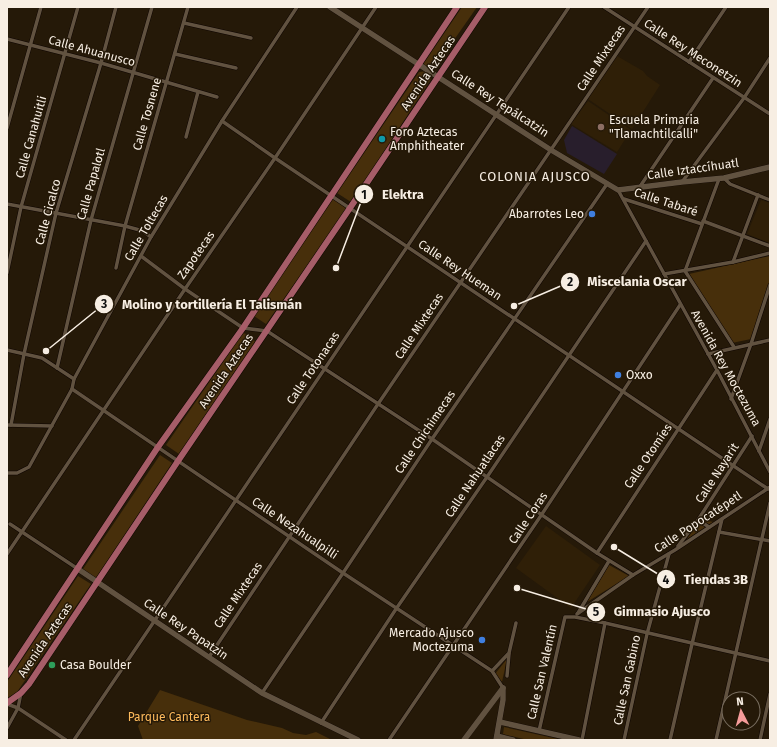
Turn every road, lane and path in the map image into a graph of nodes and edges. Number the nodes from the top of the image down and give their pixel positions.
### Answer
1 (41, 7) edge
2 (78, 7) edge
3 (116, 7) edge
4 (152, 7) edge
5 (188, 7) edge
6 (297, 7) edge
7 (330, 7) edge
8 (376, 7) edge
9 (458, 7) edge
10 (485, 7) edge
11 (569, 7) edge
12 (604, 7) edge
13 (648, 7) edge
14 (726, 7) edge
15 (184, 22) junction
16 (634, 27) junction
17 (362, 28) junction
18 (251, 38) dead end
19 (7, 39) edge
20 (30, 45) junction
21 (65, 54) junction
22 (175, 54) junction
23 (770, 58) edge
24 (689, 62) junction
25 (101, 63) junction
26 (419, 64) junction
27 (236, 68) dead end
28 (134, 72) junction
29 (439, 76) junction
30 (712, 78) junction
31 (166, 82) junction
32 (198, 92) junction
33 (217, 97) dead end
34 (744, 98) junction
35 (770, 114) edge
36 (497, 115) junction
37 (222, 121) junction
38 (7, 128) edge
39 (186, 137) dead end
40 (551, 150) junction
41 (275, 158) junction
42 (770, 167) edge
43 (722, 178) junction
44 (682, 182) junction
45 (607, 184) junction
46 (639, 188) junction
47 (618, 190) junction
48 (331, 195) junction
49 (758, 195) junction
50 (624, 199) junction
51 (770, 200) edge
52 (7, 204) edge
53 (22, 207) junction
54 (350, 208) junction
55 (56, 213) junction
56 (91, 220) junction
57 (703, 222) junction
58 (125, 226) junction
59 (151, 236) junction
60 (743, 236) junction
61 (646, 241) junction
62 (770, 246) edge
63 (408, 247) junction
64 (770, 253) edge
65 (141, 256) junction
66 (733, 262) junction
67 (116, 268) dead end
68 (685, 271) junction
69 (7, 273) edge
70 (664, 274) junction
71 (461, 283) junction
72 (770, 285) edge
73 (185, 288) junction
74 (680, 305) junction
75 (515, 319) junction
76 (243, 328) junction
77 (267, 332) junction
78 (770, 340) edge
79 (751, 344) junction
80 (734, 347) junction
81 (7, 350) edge
82 (24, 354) junction
83 (708, 354) junction
84 (569, 355) junction
85 (57, 368) junction
86 (325, 369) junction
87 (717, 370) junction
88 (74, 379) junction
89 (72, 389) junction
90 (624, 392) junction
91 (731, 399) junction
92 (378, 404) junction
93 (104, 410) junction
94 (770, 418) edge
95 (9, 425) edge
96 (52, 426) junction
97 (679, 429) junction
98 (752, 436) junction
99 (432, 439) junction
100 (158, 447) junction
101 (759, 450) junction
102 (178, 461) junction
103 (734, 466) junction
104 (770, 472) edge
105 (7, 473) edge
106 (488, 477) junction
107 (769, 488) edge
108 (236, 500) junction
109 (770, 503) edge
110 (542, 514) junction
111 (722, 519) junction
112 (698, 520) junction
113 (10, 524) dead end
114 (709, 527) junction
115 (21, 532) junction
116 (719, 532) junction
117 (289, 536) junction
118 (761, 539) junction
119 (770, 542) edge
120 (675, 550) junction
121 (597, 553) junction
122 (7, 554) edge
123 (669, 554) junction
124 (609, 561) junction
125 (78, 569) junction
126 (343, 573) junction
127 (633, 575) junction
128 (97, 582) junction
129 (396, 608) junction
130 (576, 616) junction
131 (154, 621) junction
132 (516, 623) dead end
133 (605, 624) junction
134 (647, 634) junction
135 (692, 644) junction
136 (453, 647) junction
137 (510, 653) junction
138 (736, 654) junction
139 (209, 657) junction
140 (770, 661) edge
141 (492, 671) junction
142 (7, 675) edge
143 (507, 676) dead end
144 (503, 688) junction
145 (262, 693) junction
146 (21, 694) junction
147 (770, 694) edge
148 (7, 703) edge
149 (18, 708) junction
150 (500, 722) junction
151 (321, 723) junction
152 (7, 728) edge
153 (539, 731) junction
154 (496, 738) edge
155 (66, 740) edge
156 (74, 740) edge
157 (358, 740) edge
158 (389, 740) edge
159 (464, 740) edge
160 (513, 740) edge
161 (579, 740) edge
162 (582, 740) edge
163 (624, 740) edge
164 (670, 740) edge
165 (716, 740) edge
166 (760, 740) edge

1 - 20 street
2 - 21 street, Calle Canahuitli
3 - 25 street, Calle Cicalco
4 - 28 street, Calle Papalotl
5 - 15 street, Calle Tosnene
6 - 37 street, Calle Toltecas
7 - 17 street, Calle Rey Tepálcatzin
8 - 17 street, Zapotecas
9 - 26 main road, Avenida Aztecas
10 - 29 main road, Avenida Aztecas
11 - 36 street, Calle Totonacas
12 - 16 street, Calle Rey Meconetzin
13 - 16 street, Calle Mixtecas
14 - 24 street
15 - 18 street
15 - 22 street, Calle Tosnene
16 - 24 street, Calle Rey Meconetzin
16 - 40 street, Calle Mixtecas
17 - 26 street, Calle Rey Tepálcatzin
17 - 41 street, Zapotecas
19 - 20 street, Calle Ahuanusco
20 - 21 street, Calle Ahuanusco
20 - 38 street
21 - 25 street, Calle Ahuanusco
21 - 53 street, Calle Canahuitli
22 - 27 street
22 - 31 street, Calle Tosnene
23 - 34 street
24 - 30 street, Calle Rey Meconetzin
25 - 28 street, Calle Ahuanusco
25 - 55 street, Calle Cicalco
26 - 29 street, Calle Rey Tepálcatzin
26 - 48 main road, Avenida Aztecas
28 - 31 street, Calle Ahuanusco
28 - 56 street, Calle Papalotl
29 - 36 street, Calle Rey Tepálcatzin
29 - 54 main road, Avenida Aztecas
30 - 34 street, Calle Rey Meconetzin
30 - 46 street
31 - 32 street, Calle Ahuanusco
31 - 58 street, Calle Tosnene
32 - 33 street, Calle Ahuanusco
32 - 39 street
34 - 35 street, Calle Rey Meconetzin
34 - 44 street
36 - 40 street, Calle Rey Tepálcatzin
36 - 63 street, Calle Totonacas
37 - 41 street, Calle Rey Hueman
37 - 59 street, Calle Toltecas
40 - 45 street, Calle Rey Tepálcatzin
40 - 71 street, Calle Mixtecas
41 - 48 street, Calle Rey Hueman
41 - 73 street, Zapotecas
42 - 43 street, Calle Iztaccíhuatl
43 - 44 street, Calle Iztaccíhuatl
43 - 49 street
43 - 57 street
44 - 46 street, Calle Iztaccíhuatl
45 - 47 street, Calle Rey Tepálcatzin
45 - 75 street, Calle Chichimecas
46 - 47 street, Calle Iztaccíhuatl
47 - 50 street, Avenida Rey Moctezuma
48 - 54 street, Calle Rey Hueman
48 - 76 main road, Avenida Aztecas
49 - 51 street
49 - 60 street
50 - 57 street, Calle Tabaré
50 - 61 street, Avenida Rey Moctezuma
52 - 53 street
53 - 55 street
53 - 69 street, Calle Canahuitli
54 - 63 street, Calle Rey Hueman
54 - 77 main road, Avenida Aztecas
55 - 56 street
55 - 82 street, Calle Cicalco
56 - 58 street
56 - 85 street, Calle Papalotl
57 - 60 street, Calle Tabaré
57 - 68 street
58 - 59 street
58 - 67 street, Calle Tosnene
59 - 65 street, Calle Toltecas
60 - 62 street, Calle Tabaré
60 - 66 street
61 - 70 street, Avenida Rey Moctezuma
61 - 84 street, Calle Nahuatlacas
63 - 71 street, Calle Rey Hueman
63 - 86 street, Calle Totonacas
64 - 66 street
65 - 73 street
65 - 88 street, Calle Toltecas
66 - 68 street
68 - 70 street
68 - 80 street
70 - 74 street, Avenida Rey Moctezuma
71 - 75 street, Calle Rey Hueman
71 - 92 street, Calle Mixtecas
72 - 79 street
73 - 76 street
73 - 93 street, Zapotecas
74 - 83 street, Avenida Rey Moctezuma
74 - 90 street, Calle Coras
75 - 84 street, Calle Rey Hueman
75 - 99 street, Calle Chichimecas
76 - 77 street
76 - 100 main road, Avenida Aztecas
77 - 86 street
77 - 102 main road, Avenida Aztecas
78 - 79 street
79 - 80 street
79 - 91 street
80 - 83 street
81 - 82 street
82 - 85 street
82 - 95 street, Calle Cicalco
83 - 87 street, Avenida Rey Moctezuma
84 - 90 street, Calle Rey Hueman
84 - 106 street, Calle Nahuatlacas
85 - 88 street
86 - 92 street
86 - 108 street, Calle Totonacas
87 - 91 street, Avenida Rey Moctezuma
87 - 97 street, Calle Otomíes
88 - 89 street, Calle Toltecas
89 - 93 street, Calle Nezahualpilli
89 - 96 street, Calle Toltecas
90 - 97 street, Calle Rey Hueman
90 - 110 street, Calle Coras
91 - 98 street, Avenida Rey Moctezuma
92 - 99 street
92 - 117 street, Calle Mixtecas
93 - 100 street, Calle Nezahualpilli
93 - 115 street, Zapotecas
94 - 101 street
95 - 96 street
96 - 105 street, Calle Toltecas
97 - 103 street, Calle Rey Hueman
97 - 121 street, Calle Otomíes
98 - 101 street, Avenida Rey Moctezuma
98 - 103 street, Calle Nayarit
99 - 106 street
99 - 126 street, Calle Chichimecas
100 - 102 street, Calle Nezahualpilli
100 - 125 main road, Avenida Aztecas
101 - 104 street, Avenida Rey Moctezuma
102 - 108 street, Calle Nezahualpilli
102 - 128 main road, Avenida Aztecas
103 - 107 street, Calle Rey Hueman
103 - 112 street, Calle Nayarit
106 - 110 street
106 - 129 street, Calle Nahuatlacas
107 - 111 street, Calle Popocatépetl
108 - 117 street, Calle Nezahualpilli
108 - 131 street, Calle Totonacas
109 - 118 street
110 - 121 street
110 - 136 street, Calle Coras
111 - 114 street, Calle Popocatépetl
111 - 116 street
112 - 114 street, Calle Nayarit
112 - 120 street, Calle Nayarit
113 - 115 street, Calle Rey Papatzin
114 - 120 street, Calle Popocatépetl
115 - 122 street, Zapotecas
115 - 125 street, Calle Rey Papatzin
116 - 118 street
116 - 135 street
117 - 126 street, Calle Nezahualpilli
117 - 139 street, Calle Mixtecas
118 - 119 street
118 - 138 street
120 - 123 street, Calle Popocatépetl
121 - 124 street
123 - 127 street, Calle Popocatépetl
123 - 134 street, Calle San Gabino
124 - 127 street
124 - 130 street
125 - 128 street, Calle Rey Papatzin
125 - 142 main road, Avenida Aztecas
126 - 129 street, Calle Nezahualpilli
126 - 145 street, Calle Chichimecas
127 - 130 street, Calle Popocatépetl
128 - 131 street, Calle Rey Papatzin
128 - 146 main road, Avenida Aztecas
129 - 136 street, Calle Nezahualpilli
129 - 151 street, Calle Nahuatlacas
130 - 133 street
130 - 153 street, Calle San Valentín
131 - 139 street, Calle Rey Papatzin
131 - 156 street, Calle Totonacas
132 - 137 street
133 - 134 street
133 - 162 street
134 - 135 street
134 - 163 street, Calle San Gabino
135 - 138 street
135 - 164 street
136 - 141 street, Calle Nezahualpilli
136 - 158 street, Calle Coras
137 - 141 street
137 - 143 street
138 - 140 street
138 - 165 street
139 - 145 street, Calle Rey Papatzin
141 - 144 street, Calle Nezahualpilli
144 - 150 street
144 - 159 street
145 - 151 street, Calle Rey Papatzin
146 - 148 main road, Avenida Aztecas
146 - 149 street
147 - 166 street
148 - 149 street
149 - 152 street
149 - 155 street
150 - 153 street
150 - 154 street
151 - 157 street, Calle Rey Papatzin
153 - 161 street
154 - 160 street

